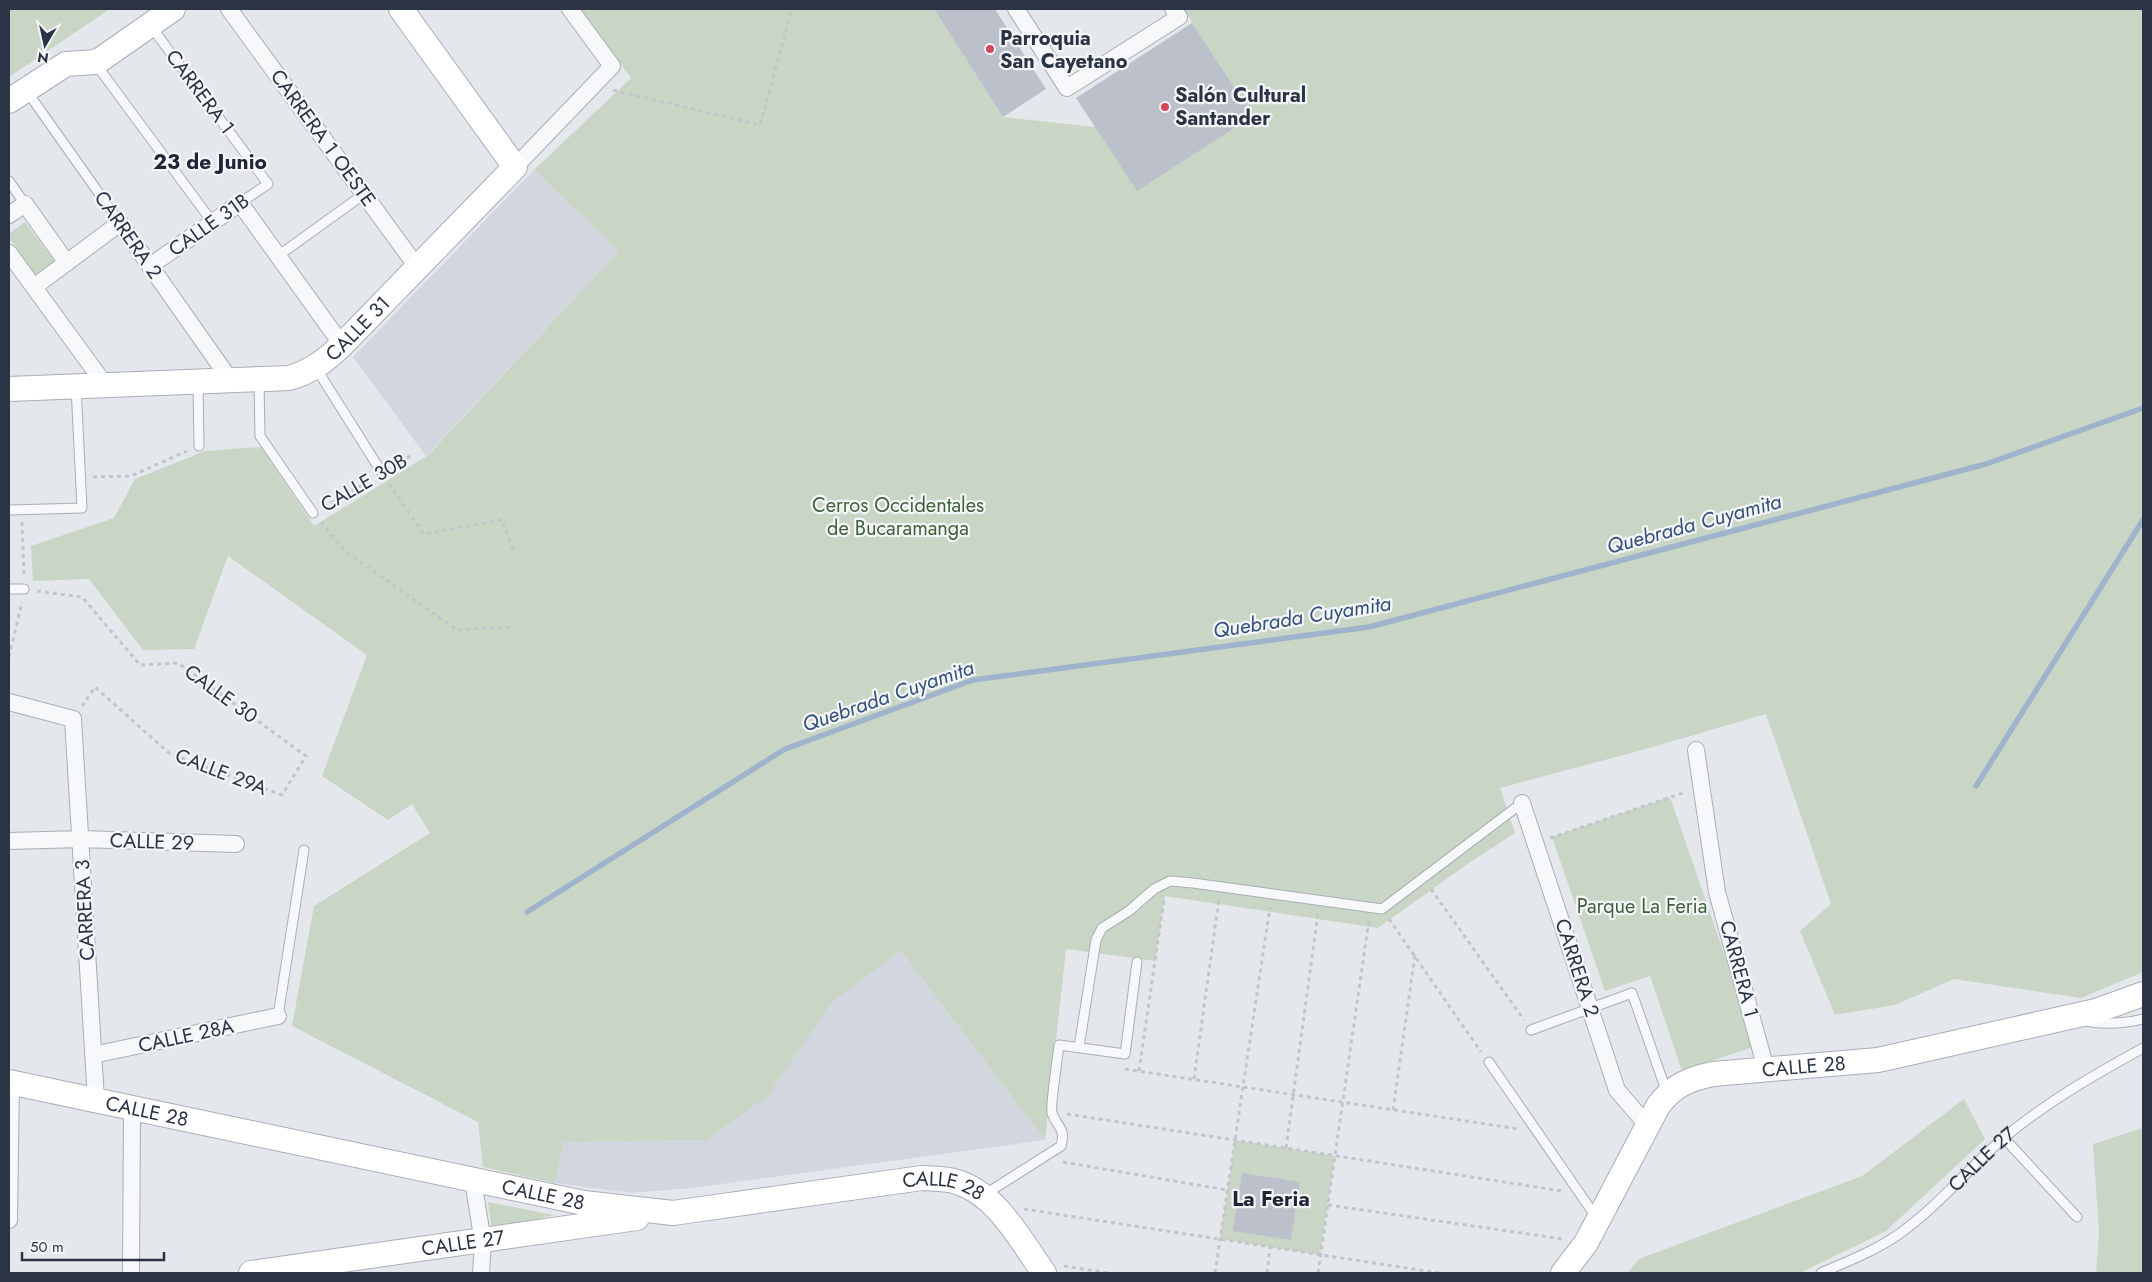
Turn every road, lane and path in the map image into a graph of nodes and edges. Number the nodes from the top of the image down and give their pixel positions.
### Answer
1 (173, 9) edge
2 (229, 9) edge
3 (401, 9) edge
4 (570, 9) edge
5 (792, 9) edge
6 (1016, 9) edge
7 (1176, 13) edge
8 (150, 25) junction
9 (94, 62) junction
10 (593, 86) junction
11 (17, 96) edge
12 (514, 167) junction
13 (9, 181) edge
14 (268, 184) joint
15 (364, 194) junction
16 (240, 203) junction
17 (25, 204) junction
18 (9, 215) edge
19 (120, 223) junction
20 (212, 223) junction
21 (9, 253) edge
22 (278, 256) junction
23 (67, 263) junction
24 (150, 266) junction
25 (417, 268) junction
26 (34, 287) junction
27 (342, 345) junction
28 (316, 367) junction
29 (259, 380) junction
30 (231, 381) junction
31 (198, 382) junction
32 (106, 386) junction
33 (76, 387) junction
34 (9, 389) edge
35 (199, 446) joint
36 (414, 454) dead end
37 (382, 473) junction
38 (81, 477) junction
39 (9, 510) edge
40 (313, 513) junction
41 (513, 550) dead end
42 (9, 589) edge
43 (24, 589) joint
44 (511, 627) dead end
45 (9, 702) edge
46 (73, 719) junction
47 (1696, 750) dead end
48 (306, 756) joint
49 (1701, 787) junction
50 (1522, 803) joint
51 (80, 839) junction
52 (9, 841) edge
53 (1535, 843) junction
54 (236, 844) dead end
55 (304, 850) dead end
56 (1423, 878) junction
57 (1170, 881) junction
58 (1221, 887) junction
59 (1272, 894) junction
60 (1320, 900) junction
61 (1371, 908) junction
62 (1382, 909) junction
63 (1414, 955) junction
64 (1137, 962) dead end
65 (2143, 994) edge
66 (1590, 1008) junction
67 (278, 1016) joint
68 (2070, 1017) junction
69 (2143, 1019) edge
70 (1531, 1030) joint
71 (1079, 1047) junction
72 (2143, 1048) edge
73 (93, 1055) junction
74 (1489, 1062) joint
75 (1121, 1068) dead end
76 (1766, 1070) junction
77 (1139, 1071) junction
78 (1194, 1080) junction
79 (10, 1082) edge
80 (1243, 1087) junction
81 (1668, 1093) junction
82 (1293, 1094) junction
83 (96, 1100) junction
84 (1343, 1102) junction
85 (132, 1108) junction
86 (1393, 1110) junction
87 (1051, 1112) junction
88 (1647, 1125) junction
89 (1537, 1132) junction
90 (2004, 1138) junction
91 (1235, 1140) junction
92 (1286, 1148) junction
93 (1335, 1156) junction
94 (1041, 1158) junction
95 (474, 1181) junction
96 (1227, 1190) junction
97 (1580, 1194) junction
98 (987, 1200) junction
99 (1328, 1205) junction
100 (673, 1213) junction
101 (2077, 1217) dead end
102 (9, 1220) edge
103 (1598, 1220) junction
104 (1220, 1239) junction
105 (482, 1240) junction
106 (1586, 1243) junction
107 (1270, 1247) junction
108 (1320, 1255) junction
109 (1040, 1267) edge
110 (131, 1273) edge
111 (251, 1273) edge
112 (481, 1273) edge
113 (1109, 1273) edge
114 (1215, 1273) edge
115 (1266, 1273) edge
116 (1318, 1273) edge
117 (1438, 1273) edge
118 (1564, 1273) edge
119 (1823, 1273) edge

1 - 8 street
2 - 15 street, CARRERA 1 OESTE
3 - 12 street
4 - 10 street, CALLE 31
5 - 10 path
6 - 7 street
8 - 9 street
8 - 14 lane, CARRERA 1
9 - 11 street
9 - 20 lane
10 - 12 street, CALLE 31
11 - 19 lane, CARRERA 2
12 - 25 street, CALLE 31
13 - 17 lane
14 - 16 lane, CALLE 31B
15 - 22 lane
15 - 25 street, CARRERA 1 OESTE
16 - 20 street, CALLE 31B
16 - 22 street
17 - 18 street
17 - 23 street
19 - 23 street
19 - 24 street, CARRERA 2
20 - 24 street, CALLE 31B
21 - 26 street
22 - 27 street
23 - 26 street
24 - 30 street, CARRERA 2
25 - 27 street, CALLE 31
26 - 32 street
27 - 28 street, CALLE 31
28 - 29 street, CALLE 31
28 - 37 lane
29 - 30 street, CALLE 31
29 - 40 lane
30 - 31 street, CALLE 31
31 - 32 street, CALLE 31
31 - 35 lane
32 - 33 street, CALLE 31
33 - 34 street, CALLE 31
33 - 38 lane
35 - 38 path
36 - 37 path, CALLE 30B
37 - 40 path, CALLE 30B
37 - 41 path
38 - 39 lane
40 - 44 path
42 - 43 lane
43 - 48 path, CALLE 30
45 - 46 street
46 - 48 path, CALLE 29A
46 - 51 street, CARRERA 3
47 - 49 street, CARRERA 1
49 - 53 path
49 - 76 street, CARRERA 1
50 - 53 street, CARRERA 2
50 - 56 lane
51 - 52 street, CALLE 29
51 - 54 street, CALLE 29
51 - 73 street, CARRERA 3
53 - 66 street, CARRERA 2
55 - 67 lane
56 - 62 lane
56 - 70 path
57 - 58 lane
57 - 71 lane
57 - 77 path
58 - 59 lane
58 - 78 path
59 - 60 lane
59 - 80 path
60 - 61 lane
60 - 82 path
61 - 62 lane
61 - 84 path
62 - 63 path
63 - 74 path
63 - 86 path
64 - 71 lane
65 - 68 street, CALLE 28
66 - 70 lane
66 - 81 lane
66 - 88 street, CARRERA 2
67 - 73 street, CALLE 28A
68 - 69 lane
68 - 76 street, CALLE 28
71 - 87 lane
72 - 90 lane, CALLE 27
73 - 83 street, CARRERA 3
74 - 89 lane
75 - 77 path
76 - 81 street, CALLE 28
77 - 78 path
78 - 80 path
79 - 83 street, CALLE 28
79 - 102 street
80 - 82 path
80 - 91 path
81 - 88 street, CALLE 28
82 - 84 path
82 - 92 path
83 - 85 street, CALLE 28
84 - 86 path
84 - 93 path
85 - 95 street, CALLE 28
85 - 110 street
86 - 89 path
87 - 91 path
87 - 94 lane
88 - 103 street, CALLE 28
89 - 97 lane
90 - 101 lane
90 - 119 lane, CALLE 27
91 - 92 path
91 - 96 path
92 - 93 path
93 - 97 path
93 - 99 path
94 - 96 path
94 - 98 lane
95 - 100 street, CALLE 28
95 - 105 street
96 - 104 path
97 - 103 lane
98 - 100 street, CALLE 28
98 - 104 path
98 - 109 street, CALLE 28
99 - 106 path
99 - 108 path
100 - 105 street, CALLE 27
103 - 106 street, CALLE 28
104 - 107 path
104 - 114 path
105 - 111 street, CALLE 27
105 - 112 street
106 - 118 street, CALLE 28
107 - 108 path
107 - 115 path
108 - 116 path
108 - 117 path
109 - 113 path

